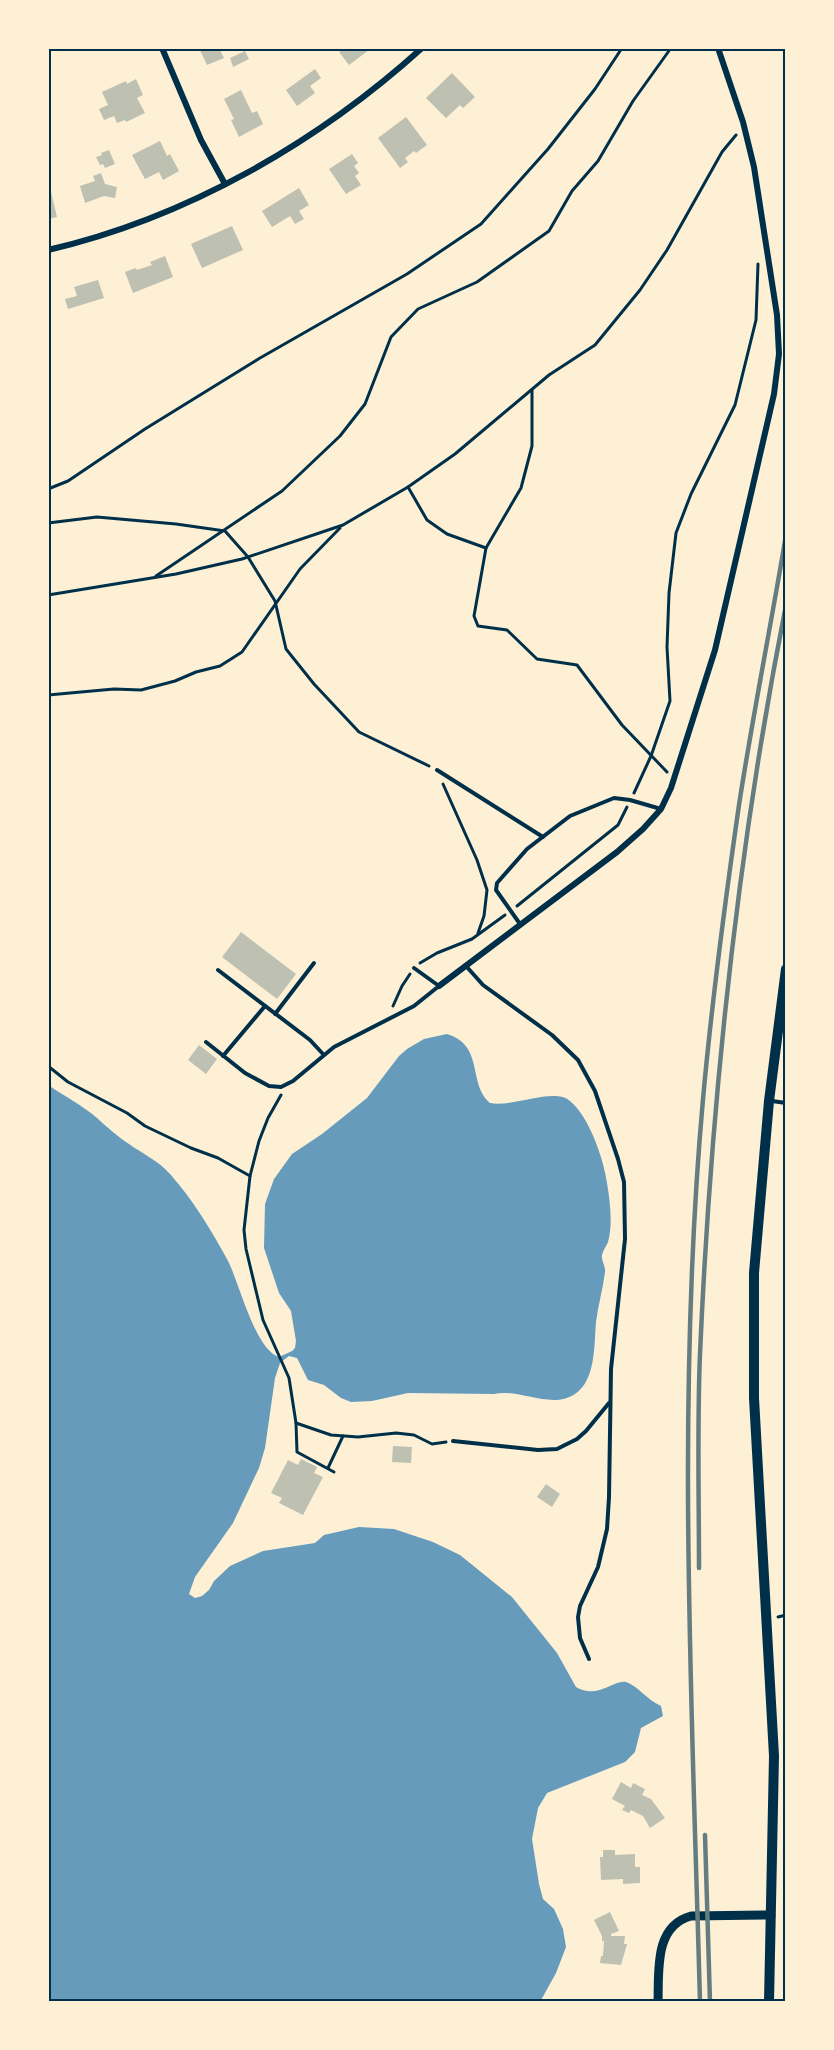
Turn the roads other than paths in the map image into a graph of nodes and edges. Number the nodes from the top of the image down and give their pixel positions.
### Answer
1 (162, 48) edge
2 (422, 48) edge
3 (718, 48) edge
4 (225, 184) junction
5 (48, 250) edge
6 (437, 770) road end
7 (661, 809) junction
8 (543, 837) junction
9 (520, 924) junction
10 (314, 963) dead end
11 (466, 966) junction
12 (414, 969) road end
13 (786, 969) edge
14 (218, 970) dead end
15 (439, 986) junction
16 (265, 1006) junction
17 (275, 1014) junction
18 (206, 1042) dead end
19 (323, 1054) junction
20 (223, 1056) junction
21 (769, 1101) junction
22 (786, 1103) edge
23 (609, 1403) junction
24 (453, 1441) road end
25 (589, 1659) dead end
26 (771, 1915) junction
27 (658, 2002) edge
28 (769, 2002) edge

1 - 4 street
2 - 4 street
3 - 7 street
4 - 5 street
6 - 8 lane
7 - 8 lane
7 - 9 street
8 - 9 lane
9 - 11 street
10 - 17 lane
11 - 15 street
11 - 23 lane
12 - 15 lane
13 - 21 main road
14 - 16 lane
15 - 19 lane
16 - 17 lane
16 - 20 lane
17 - 19 lane
18 - 20 lane
19 - 20 lane
21 - 22 lane
21 - 26 main road
23 - 24 lane
23 - 25 lane
26 - 27 street
26 - 28 main road

